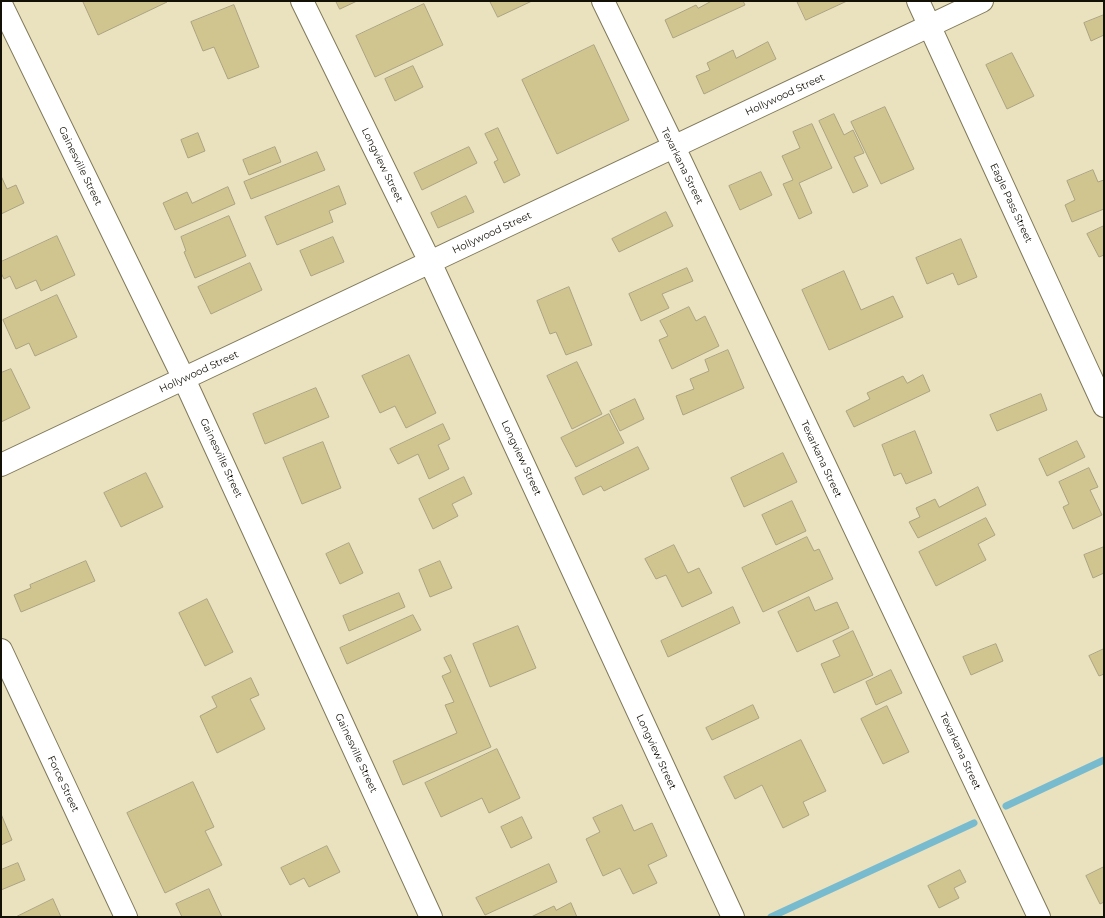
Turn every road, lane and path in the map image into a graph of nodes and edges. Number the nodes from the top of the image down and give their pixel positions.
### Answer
1 (302, 1) edge
2 (603, 1) edge
3 (918, 1) edge
4 (982, 1) edge
5 (1, 4) edge
6 (930, 26) junction
7 (674, 147) junction
8 (430, 262) junction
9 (184, 379) junction
10 (1104, 406) edge
11 (1, 465) edge
12 (1, 650) edge
13 (126, 917) edge
14 (432, 917) edge
15 (733, 917) edge
16 (1039, 917) edge

1 - 8 street, Longview Street
2 - 7 street, Texarkana Street
3 - 6 street, Eagle Pass Street
4 - 6 street, Hollywood Street
5 - 9 street, Gainesville Street
6 - 7 street, Hollywood Street
6 - 10 street, Eagle Pass Street
7 - 8 street, Hollywood Street
7 - 16 street, Texarkana Street
8 - 9 street, Hollywood Street
8 - 15 street, Longview Street
9 - 11 street, Hollywood Street
9 - 14 street, Gainesville Street
12 - 13 street, Force Street

